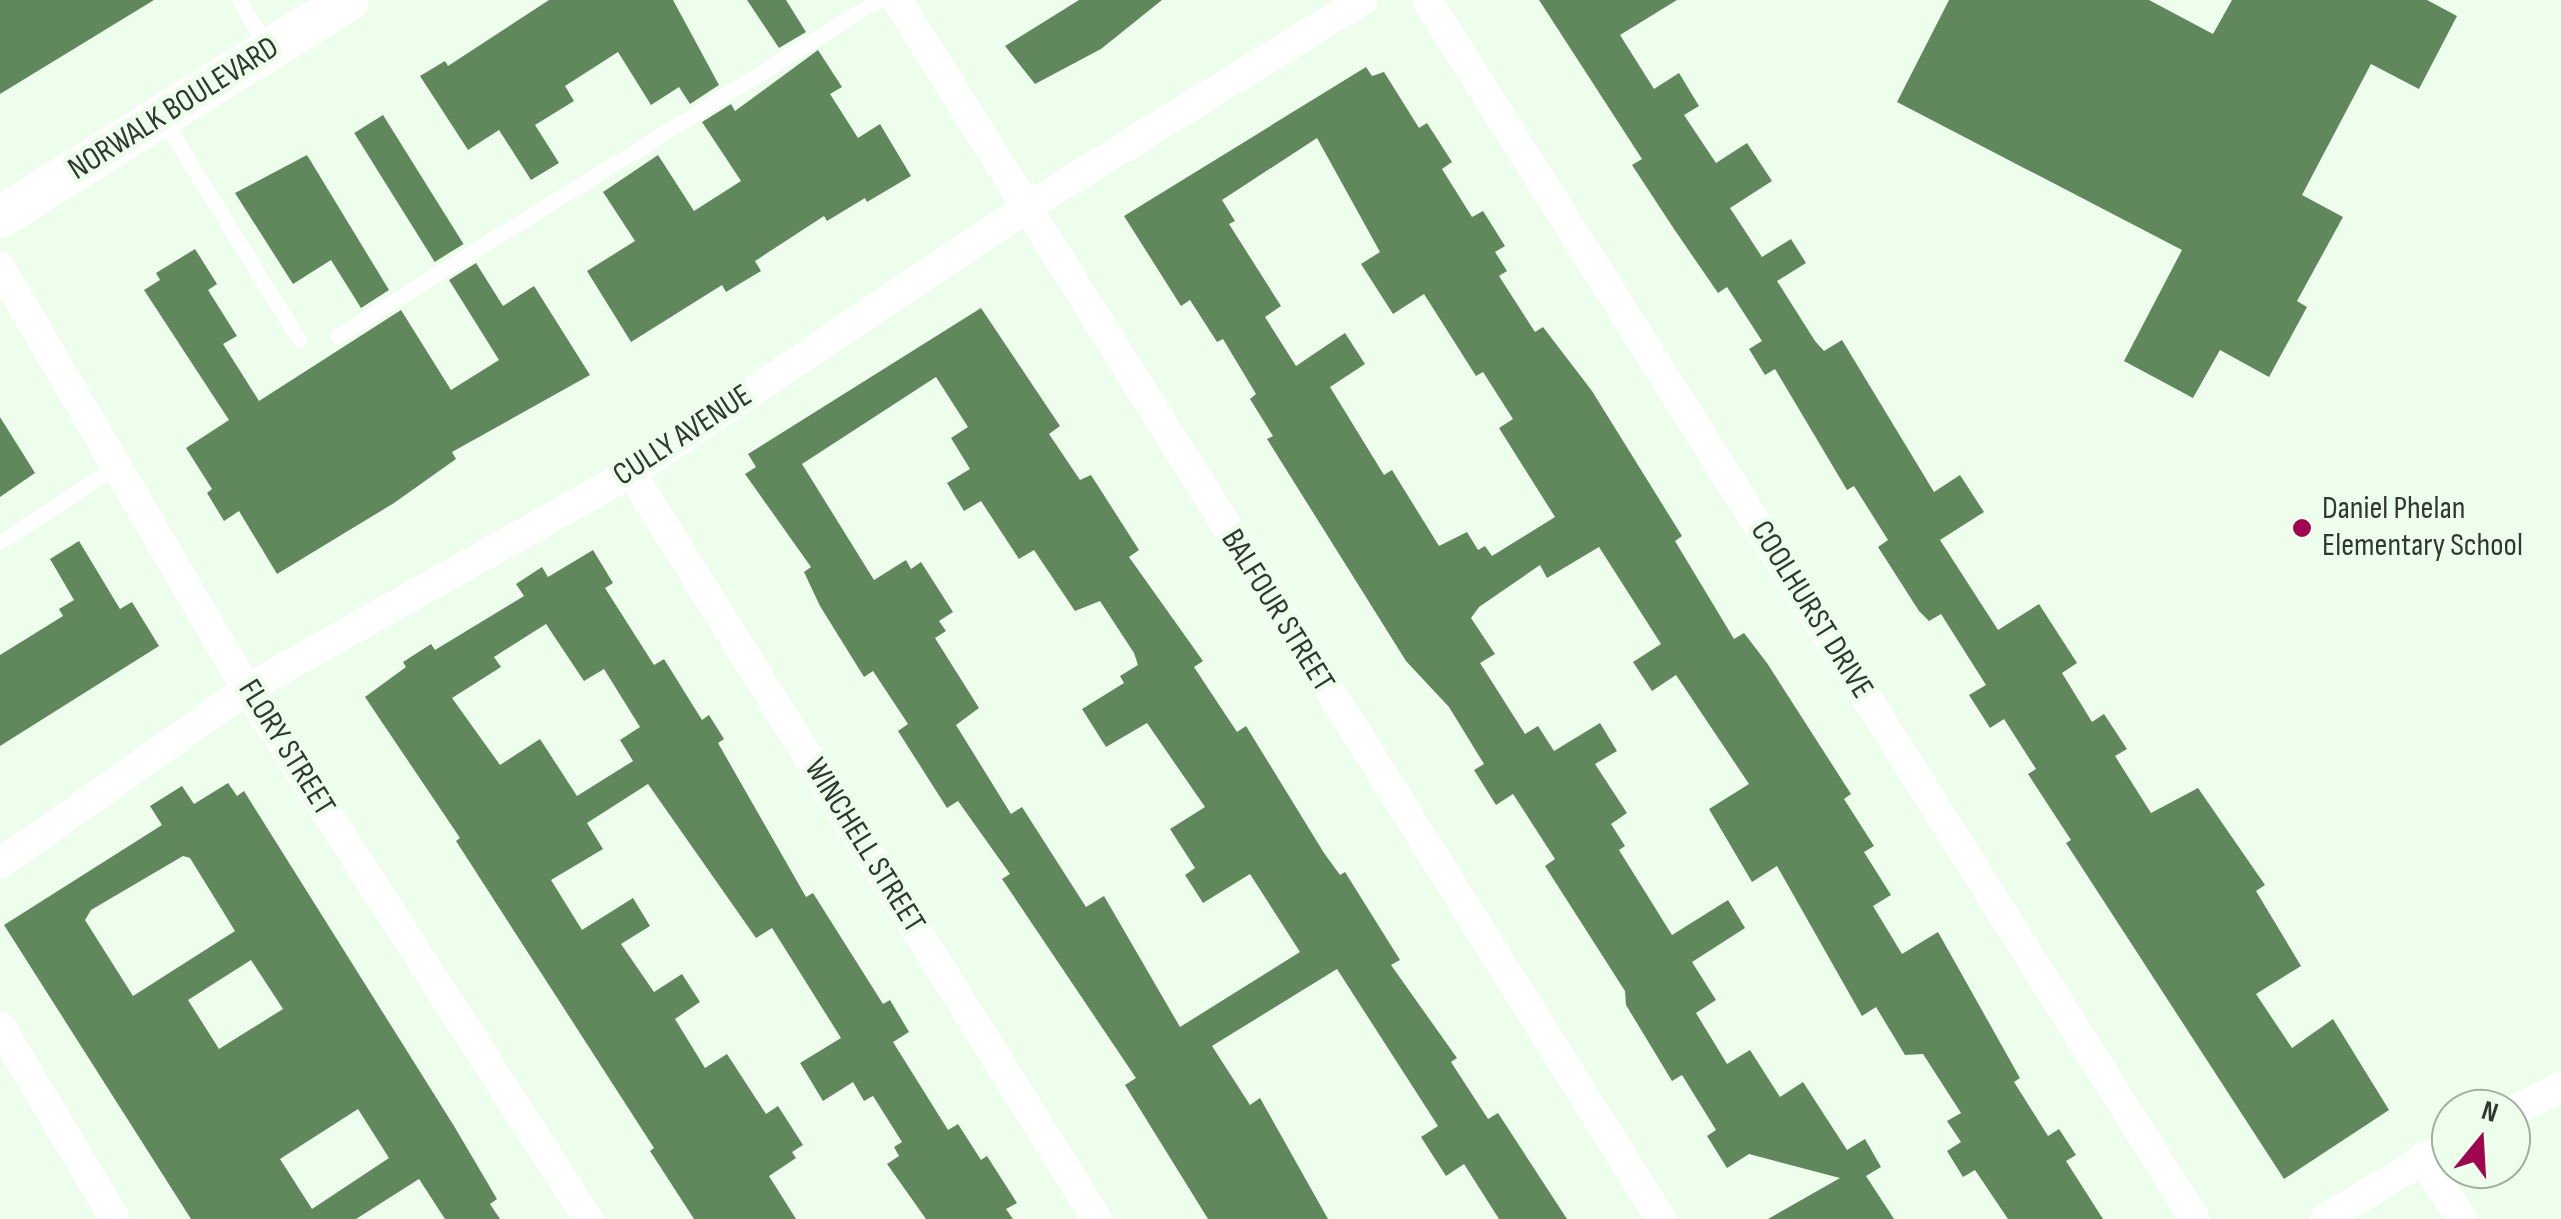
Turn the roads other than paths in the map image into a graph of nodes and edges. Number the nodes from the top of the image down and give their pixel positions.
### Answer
1 (239, 0) edge
2 (878, 0) edge
3 (897, 0) edge
4 (1362, 0) edge
5 (1427, 0) edge
6 (330, 5) edge
7 (269, 50) junction
8 (162, 117) junction
9 (1024, 209) junction
10 (0, 218) edge
11 (0, 267) edge
12 (337, 336) dead end
13 (300, 340) dead end
14 (117, 466) junction
15 (631, 473) junction
16 (0, 542) edge
17 (247, 689) junction
18 (0, 864) edge
19 (0, 1026) edge
20 (2561, 1087) edge
21 (2531, 1102) edge
22 (2431, 1153) edge
23 (2422, 1158) junction
24 (115, 1219) edge
25 (588, 1219) edge
26 (1097, 1219) edge
27 (1661, 1219) edge
28 (2195, 1219) edge
29 (2325, 1219) edge
30 (2462, 1219) edge

1 - 7 lane
2 - 12 lane
3 - 9 street, BALFOUR STREET
4 - 9 street, CULLY AVENUE
5 - 28 street, COOLHURST DRIVE
6 - 7 main road, NORWALK BOULEVARD
7 - 8 main road, NORWALK BOULEVARD
8 - 10 main road, NORWALK BOULEVARD
8 - 13 lane
9 - 15 street, CULLY AVENUE
9 - 27 street, BALFOUR STREET
11 - 14 street, FLORY STREET
14 - 16 lane
14 - 17 street, FLORY STREET
15 - 17 street, CULLY AVENUE
15 - 26 street, WINCHELL STREET
17 - 18 street, CULLY AVENUE
17 - 25 street, FLORY STREET
19 - 24 street
20 - 21 street
22 - 23 street
23 - 29 street
23 - 30 street

